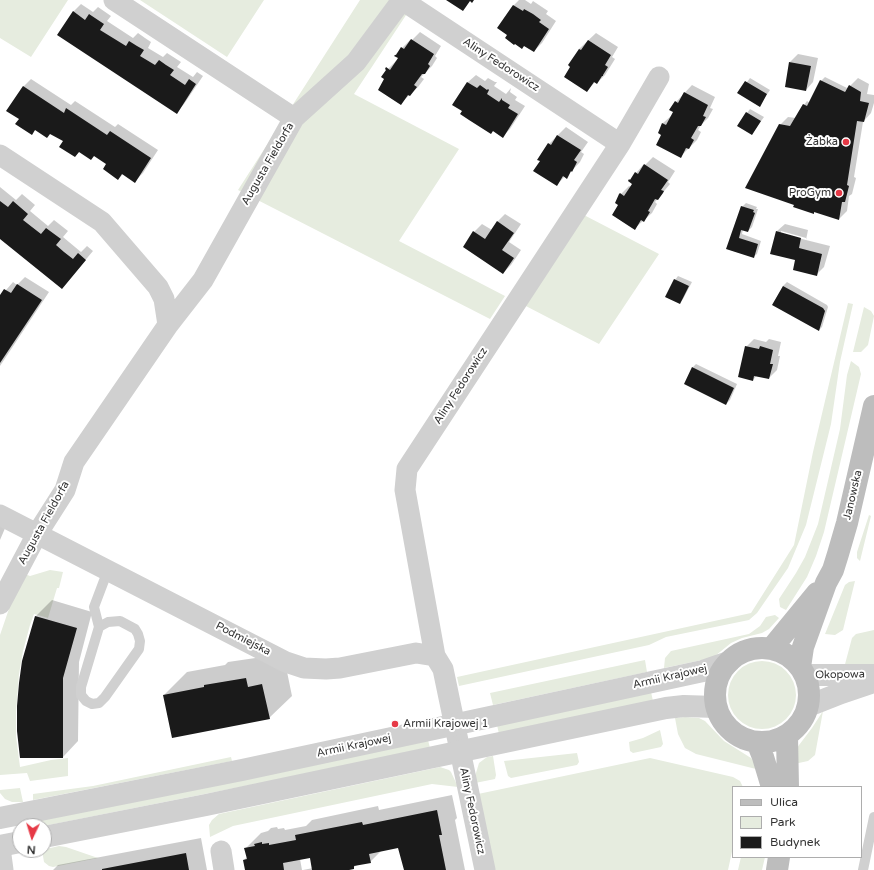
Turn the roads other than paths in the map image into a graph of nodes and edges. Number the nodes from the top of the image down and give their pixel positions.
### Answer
1 (114, 0) edge
2 (402, 0) edge
3 (659, 77) dead end
4 (294, 118) junction
5 (620, 144) junction
6 (0, 155) edge
7 (168, 325) junction
8 (874, 406) edge
9 (0, 515) edge
10 (37, 534) junction
11 (108, 570) junction
12 (826, 583) junction
13 (0, 604) edge
14 (99, 627) junction
15 (771, 649) junction
16 (435, 656) junction
17 (729, 662) junction
18 (803, 671) junction
19 (874, 675) edge
20 (874, 682) edge
21 (808, 706) junction
22 (716, 707) junction
23 (454, 725) junction
24 (787, 736) junction
25 (757, 742) junction
26 (460, 753) junction
27 (772, 786) edge
28 (788, 786) edge
29 (874, 817) edge
30 (0, 818) edge
31 (52, 835) edge
32 (12, 844) edge
33 (0, 847) edge
34 (779, 858) edge
35 (3, 870) edge
36 (485, 870) edge
37 (777, 870) edge
38 (863, 870) edge

1 - 4 street
2 - 4 street, Augusta Fieldorfa
2 - 5 street, Aliny Fedorowicz
3 - 5 street, Aliny Fedorowicz
4 - 7 street, Augusta Fieldorfa
5 - 16 street, Aliny Fedorowicz
6 - 7 street
7 - 10 street, Augusta Fieldorfa
8 - 12 main road, Janowska
9 - 10 street, Podmiejska
10 - 11 street, Podmiejska
10 - 13 street, Augusta Fieldorfa
11 - 14 lane
11 - 16 street, Podmiejska
12 - 15 main road, Janowska
12 - 18 main road, Janowska
14 - 14 lane
15 - 17 main road
15 - 18 main road
16 - 23 street
17 - 22 main road
17 - 23 street, Armii Krajowej
18 - 19 street, Okopowa
18 - 21 main road
20 - 21 street, Okopowa
21 - 24 main road
22 - 25 main road
22 - 26 street
23 - 26 street, Aliny Fedorowicz
23 - 30 street, Armii Krajowej
24 - 25 main road
24 - 28 main road
25 - 27 main road
26 - 31 street
26 - 36 street, Aliny Fedorowicz
29 - 38 lane
32 - 33 street
33 - 35 street
34 - 37 main road

